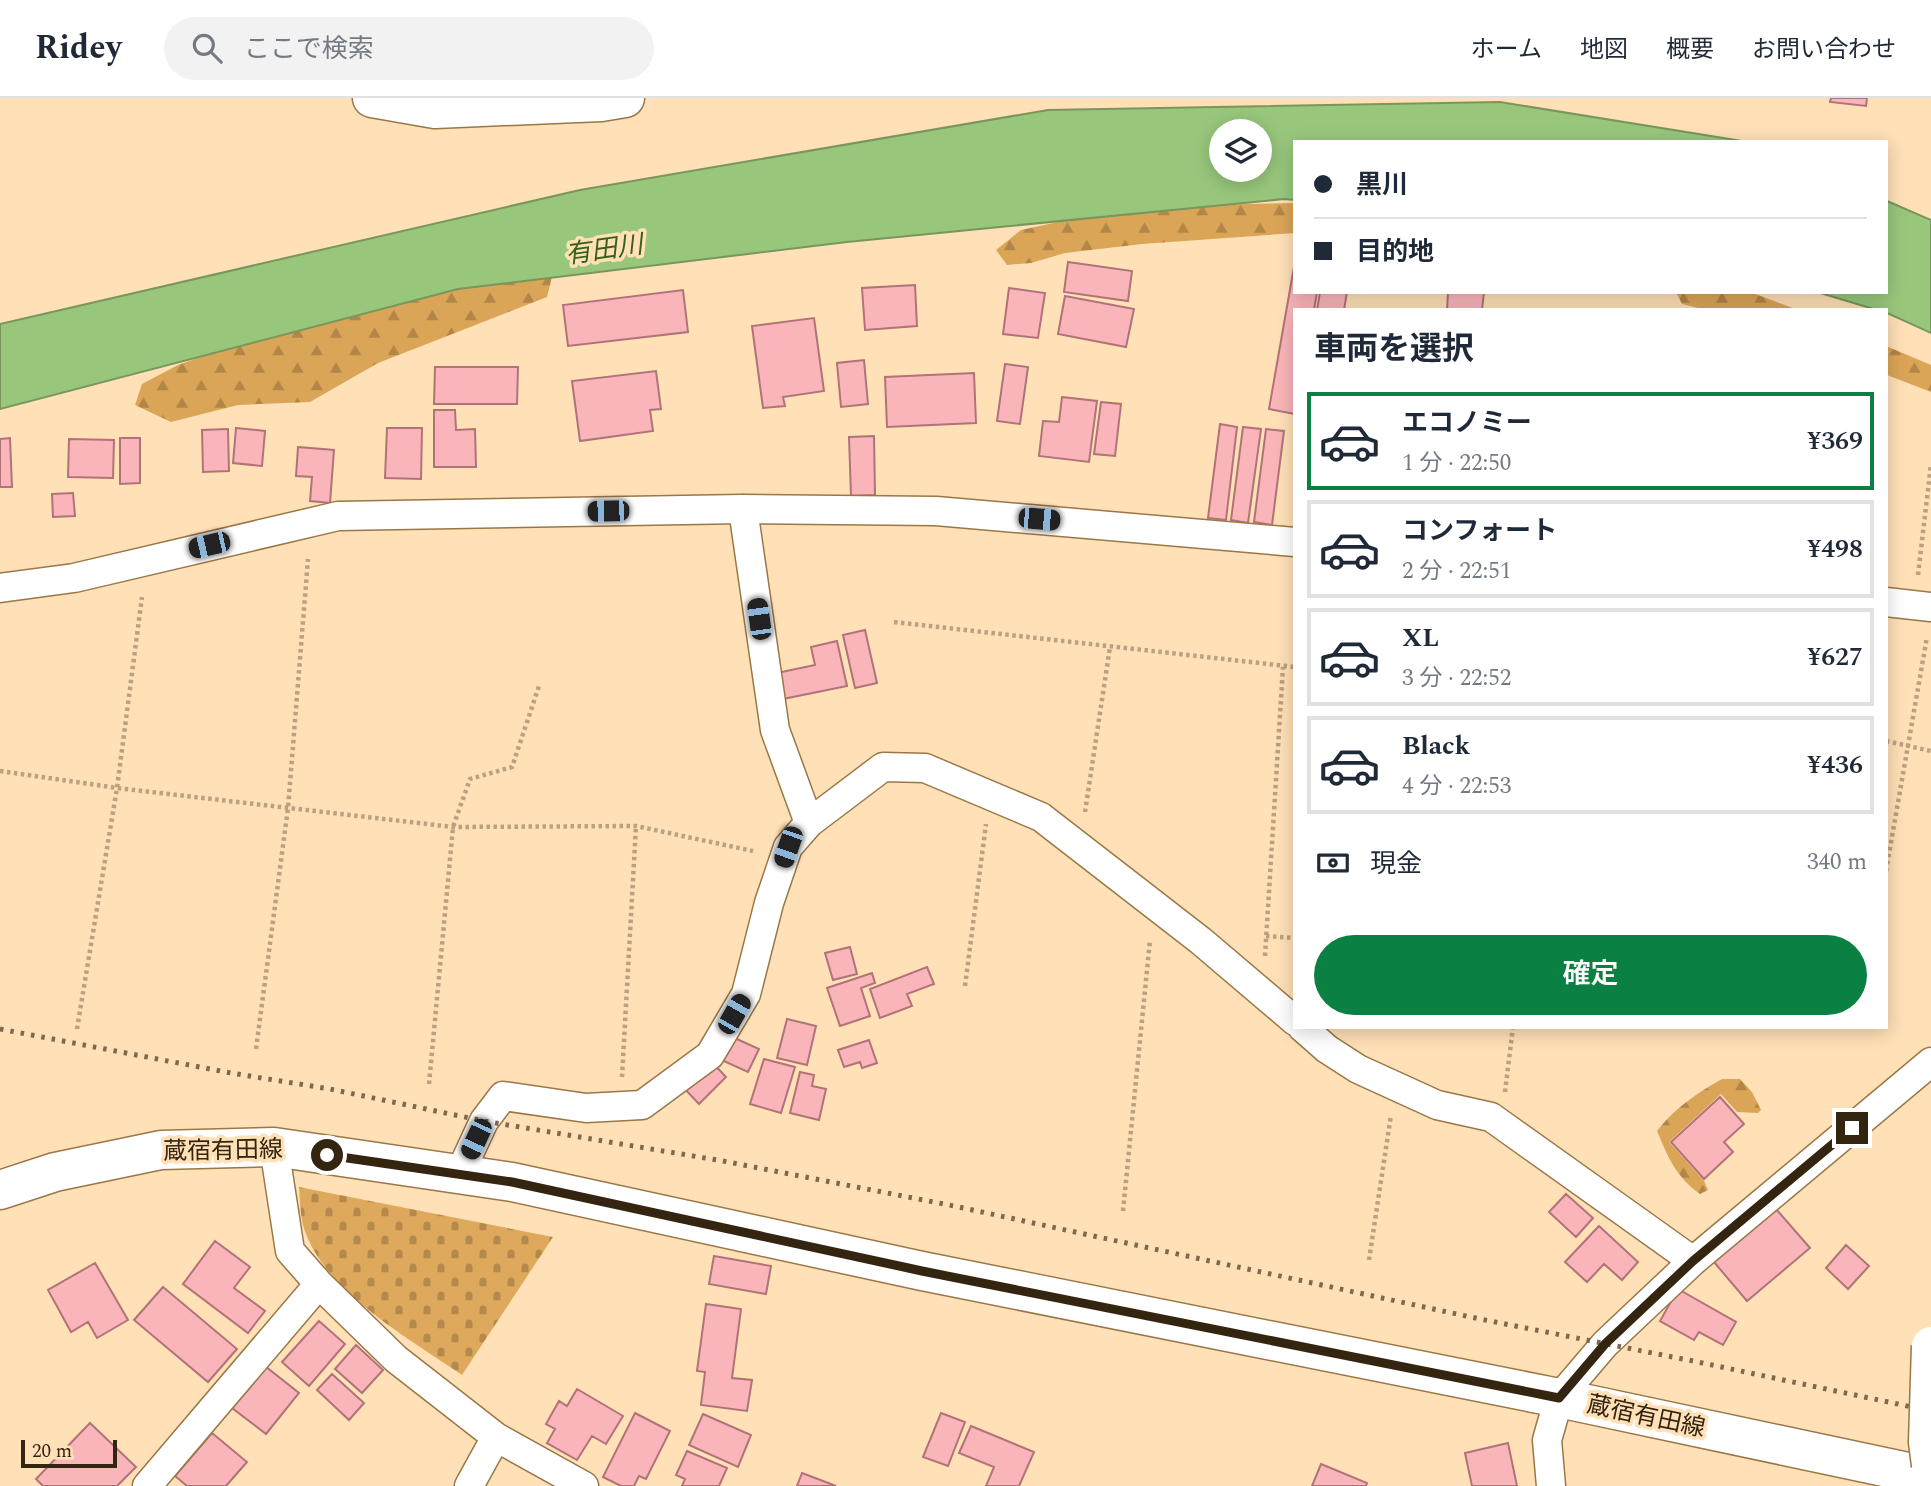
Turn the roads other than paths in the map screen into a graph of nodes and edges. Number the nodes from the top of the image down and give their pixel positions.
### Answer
1 (372, 98) edge
2 (625, 98) edge
3 (743, 509) junction
4 (1293, 542) edge
5 (0, 588) edge
6 (1924, 596) edge
7 (1888, 602) edge
8 (809, 823) junction
9 (1293, 1019) edge
10 (1304, 1029) edge
11 (1931, 1062) edge
12 (274, 1147) junction
13 (459, 1175) junction
14 (0, 1190) edge
15 (1693, 1261) junction
16 (319, 1284) junction
17 (1931, 1346) edge
18 (1559, 1398) junction
19 (496, 1437) junction
20 (1931, 1465) edge
21 (1931, 1477) edge
22 (147, 1486) edge
23 (468, 1486) edge
24 (584, 1486) edge
25 (1550, 1486) edge

1 - 2 main road
3 - 4 street
3 - 5 street
3 - 8 street
6 - 7 street
8 - 9 street
8 - 13 street
10 - 15 street
11 - 15 street
12 - 13 main road, 蔵宿有田線
12 - 14 main road, 蔵宿有田線
12 - 16 street
13 - 18 main road, 蔵宿有田線
15 - 18 street
16 - 19 street
16 - 22 street
17 - 20 main road, bridge
18 - 21 main road, 蔵宿有田線
18 - 25 street
19 - 23 street
19 - 24 street

